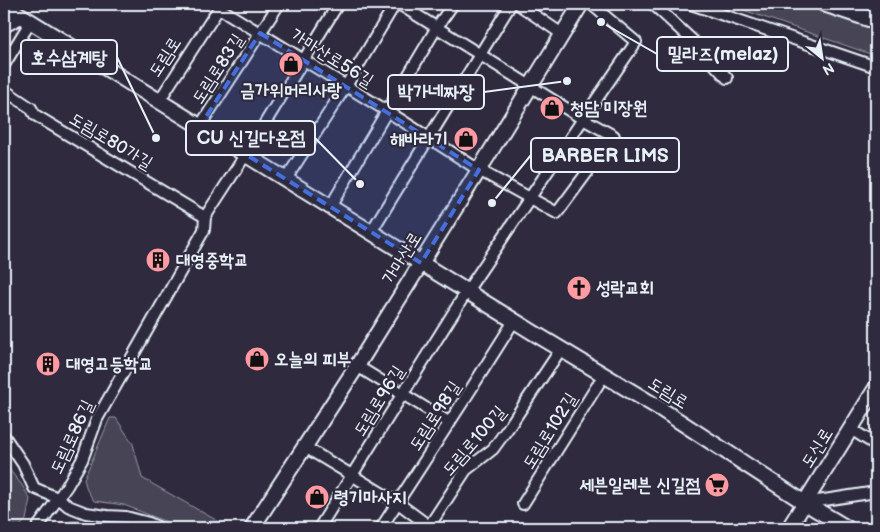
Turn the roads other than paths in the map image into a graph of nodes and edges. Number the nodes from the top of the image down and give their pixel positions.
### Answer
1 (279, 4) edge
2 (338, 4) edge
3 (395, 4) edge
4 (399, 4) edge
5 (453, 4) edge
6 (511, 4) edge
7 (518, 4) edge
8 (581, 4) edge
9 (591, 4) edge
10 (653, 4) edge
11 (691, 4) edge
12 (824, 4) edge
13 (4, 5) edge
14 (218, 8) joint
15 (27, 19) junction
16 (876, 21) edge
17 (4, 27) edge
18 (437, 27) junction
19 (260, 33) junction
20 (562, 34) junction
21 (480, 54) junction
22 (303, 60) junction
23 (4, 65) edge
24 (876, 67) edge
25 (727, 78) dead end
26 (346, 86) junction
27 (530, 86) junction
28 (4, 90) edge
29 (159, 101) junction
30 (387, 111) junction
31 (583, 119) junction
32 (200, 126) junction
33 (429, 138) junction
34 (246, 154) junction
35 (479, 170) junction
36 (286, 179) junction
37 (530, 198) junction
38 (330, 206) junction
39 (205, 217) junction
40 (370, 232) junction
41 (421, 263) junction
42 (467, 291) junction
43 (514, 321) junction
44 (561, 349) junction
45 (356, 366) junction
46 (604, 375) junction
47 (876, 388) edge
48 (403, 394) junction
49 (450, 423) junction
50 (851, 429) junction
51 (4, 436) edge
52 (876, 444) edge
53 (305, 447) junction
54 (352, 476) junction
55 (876, 492) edge
56 (60, 499) junction
57 (805, 503) junction
58 (398, 504) junction
59 (523, 504) dead end
60 (429, 527) edge
61 (37, 528) edge
62 (160, 528) edge
63 (254, 528) edge
64 (319, 528) edge
65 (381, 528) edge
66 (789, 528) edge
67 (847, 528) edge

1 - 19 street, 도림로83길
2 - 22 street, 도림로86길
3 - 26 street
4 - 18 street
5 - 18 street
6 - 21 street
7 - 20 street
8 - 20 main road, 가마산로
9 - 31 street
10 - 25 street
11 - 24 street
12 - 16 main road
13 - 15 main road, 도림로
14 - 19 street, 가마산로56길
14 - 29 street, 도림로
15 - 17 street
15 - 23 street
15 - 29 main road, 도림로
18 - 21 street
18 - 30 street
19 - 22 street, 가마산로56길
19 - 32 street, 도림로83길
20 - 27 main road, 가마산로
21 - 27 street
21 - 33 street
22 - 26 street, 가마산로56길
22 - 34 street, 도림로86길
26 - 30 street, 가마산로56길
26 - 36 street
27 - 31 street
27 - 35 main road, 가마산로
28 - 39 street, 도림로80가길
29 - 32 main road, 도림로
30 - 33 street, 가마산로56길
30 - 38 street
31 - 37 street
31 - 37 street
32 - 34 main road, 도림로
33 - 35 street, 가마산로56길
33 - 40 street
34 - 36 main road, 도림로
34 - 39 street, 도림로86길
35 - 37 street
35 - 41 main road, 가마산로
36 - 38 main road, 도림로
37 - 42 street
38 - 40 main road, 도림로
39 - 56 street, 도림로86길
40 - 41 main road, 도림로
41 - 42 main road, 도림로
41 - 45 main road, 가마산로
42 - 43 main road, 도림로
42 - 48 street, 도림로96길
43 - 44 main road, 도림로
43 - 49 street, 도림로98길
44 - 46 main road, 도림로
44 - 60 street, 도림로100길
45 - 48 street
45 - 53 main road, 가마산로
46 - 57 main road, 도림로
46 - 59 street, 도림로102길
47 - 50 main road, 도신로
48 - 49 street
48 - 54 street, 도림로96길
49 - 58 street, 도림로98길
50 - 52 street
50 - 57 main road, 도신로
51 - 56 street
53 - 54 street
53 - 63 main road, 가마산로
54 - 58 street
54 - 64 street, 도림로96길
55 - 57 street
56 - 61 street, 도림로86길
56 - 62 street
57 - 66 main road, 도신로
57 - 67 main road, 도림로
58 - 60 street
58 - 65 street, 도림로98길

